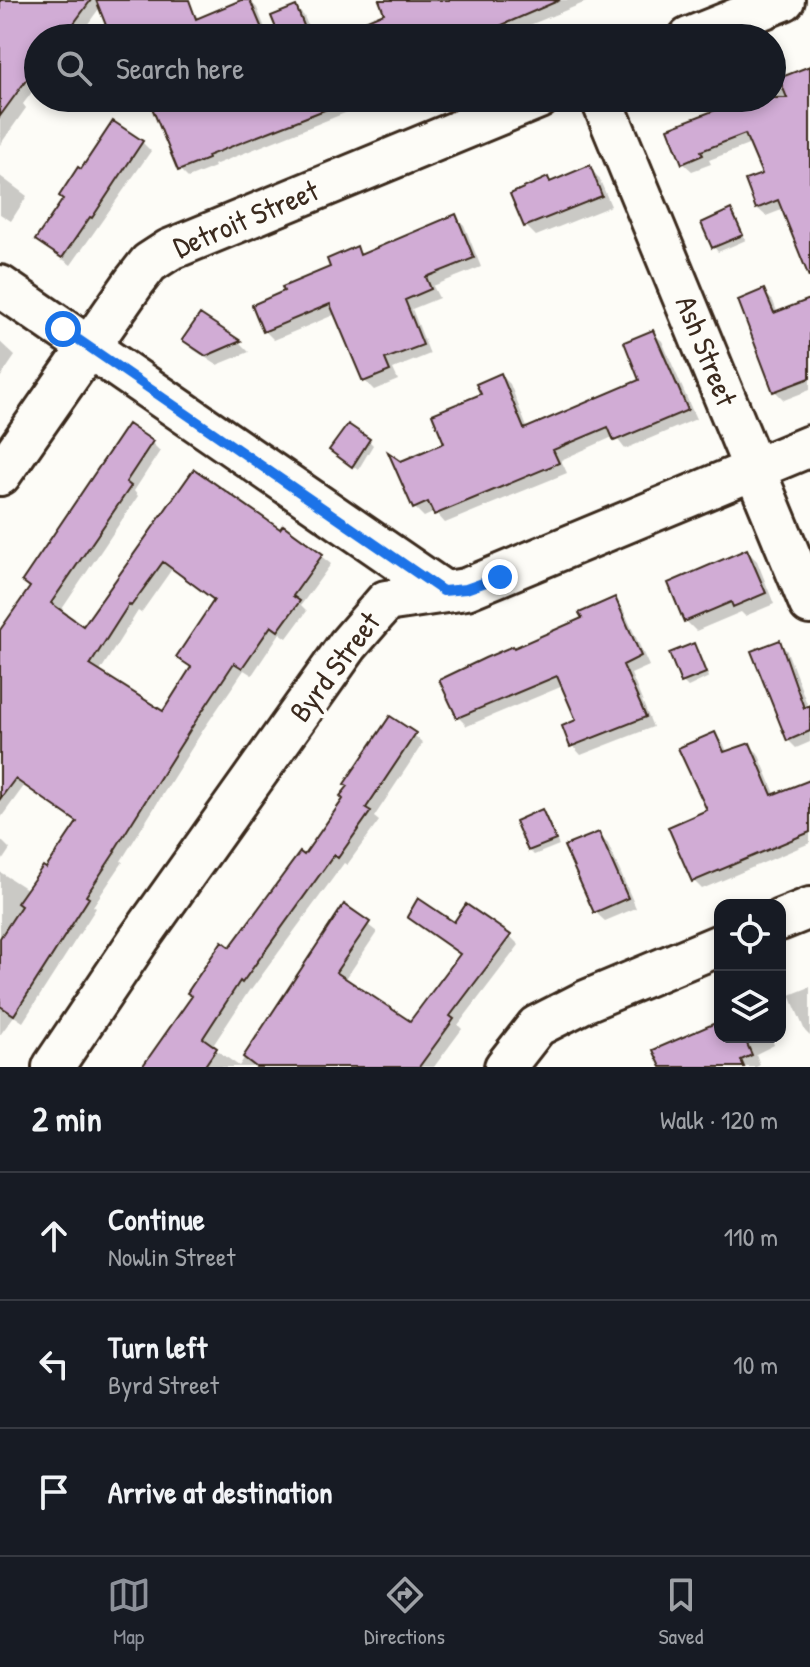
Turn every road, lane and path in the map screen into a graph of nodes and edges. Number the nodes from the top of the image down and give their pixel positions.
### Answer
1 (784, 0) edge
2 (724, 24) edge
3 (505, 112) edge
4 (607, 112) edge
5 (0, 286) edge
6 (88, 346) junction
7 (810, 446) edge
8 (754, 468) junction
9 (0, 475) edge
10 (443, 591) junction
11 (810, 604) edge
12 (810, 908) edge
13 (786, 918) edge
14 (714, 948) edge
15 (53, 1067) edge
16 (505, 1067) edge

1 - 2 street
3 - 6 street, Detroit Street
4 - 8 street, Ash Street
5 - 6 street
6 - 9 street, Detroit Street
6 - 10 street
7 - 8 street, Byrd Street
8 - 10 street, Byrd Street
8 - 11 street, Ash Street
10 - 15 street, Byrd Street
12 - 13 street
14 - 16 street

